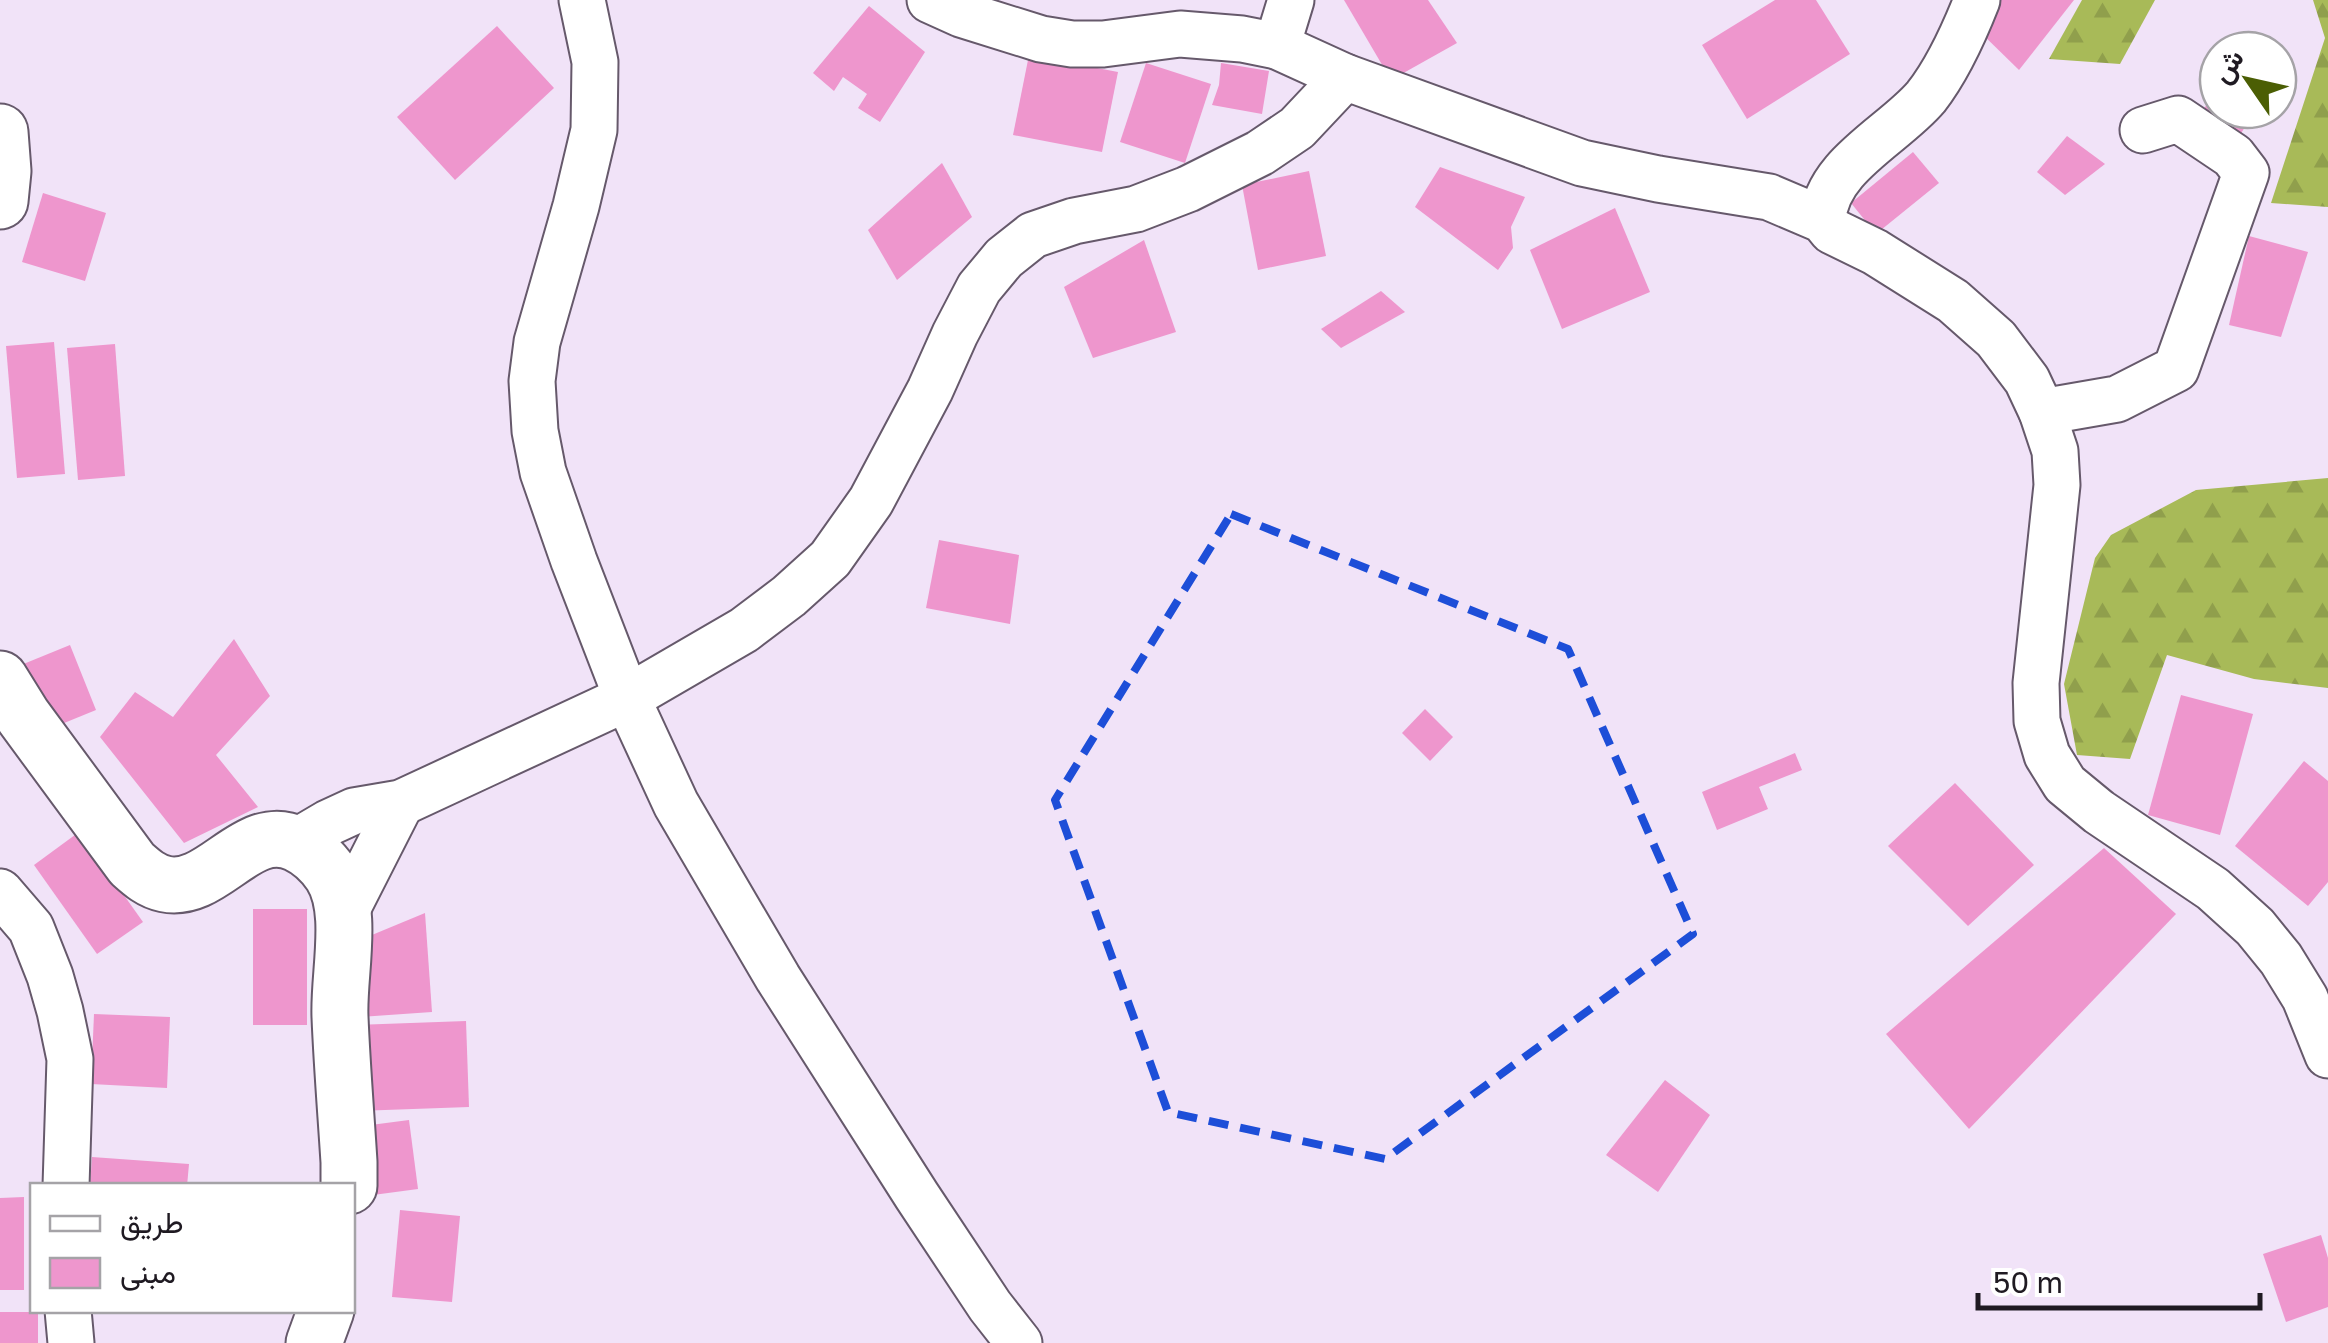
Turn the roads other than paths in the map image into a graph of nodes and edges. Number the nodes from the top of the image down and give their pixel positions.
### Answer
1 (582, 0) edge
2 (930, 0) edge
3 (1292, 0) edge
4 (1977, 0) edge
5 (1276, 46) junction
6 (1345, 77) junction
7 (2143, 130) dead end
8 (0, 132) edge
9 (0, 201) edge
10 (1822, 220) junction
11 (2042, 412) junction
12 (627, 698) junction
13 (8, 706) edge
14 (402, 803) junction
15 (294, 842) junction
16 (0, 892) edge
17 (343, 918) junction
18 (2328, 1054) edge
19 (66, 1183) edge
20 (348, 1183) edge
21 (68, 1313) edge
22 (325, 1313) edge
23 (71, 1343) edge
24 (314, 1343) edge
25 (1019, 1343) edge

1 - 12 street
2 - 5 street
3 - 5 street
4 - 10 street
5 - 6 street
6 - 10 street
6 - 12 street
7 - 11 street
8 - 9 street
10 - 11 street
11 - 18 street
12 - 14 street
12 - 25 street
13 - 15 street
14 - 15 street
14 - 17 street
15 - 17 street
16 - 19 street
17 - 20 street
21 - 23 street
22 - 24 street

